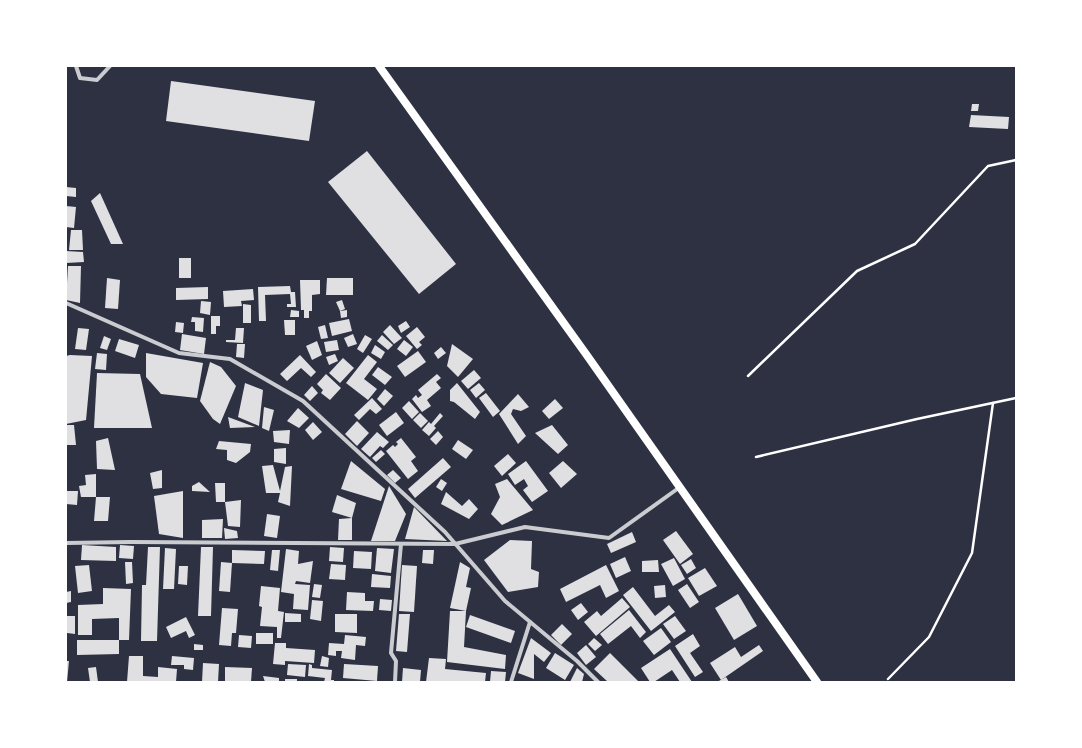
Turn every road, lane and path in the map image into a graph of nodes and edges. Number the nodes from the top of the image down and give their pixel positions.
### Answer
1 (76, 66) edge
2 (110, 66) edge
3 (379, 66) edge
4 (1016, 160) edge
5 (66, 303) edge
6 (748, 376) dead end
7 (1016, 398) edge
8 (993, 403) junction
9 (756, 457) dead end
10 (680, 487) junction
11 (66, 543) edge
12 (401, 544) junction
13 (455, 544) junction
14 (530, 622) junction
15 (888, 679) dead end
16 (395, 682) edge
17 (511, 682) edge
18 (598, 682) edge
19 (817, 682) edge

1 - 2 street
3 - 10 main road
4 - 6 path
5 - 13 street
7 - 8 path
8 - 9 path
8 - 15 path
10 - 13 street
10 - 19 main road
11 - 12 street
12 - 13 street
12 - 16 street
13 - 14 street
14 - 17 street
14 - 18 street

